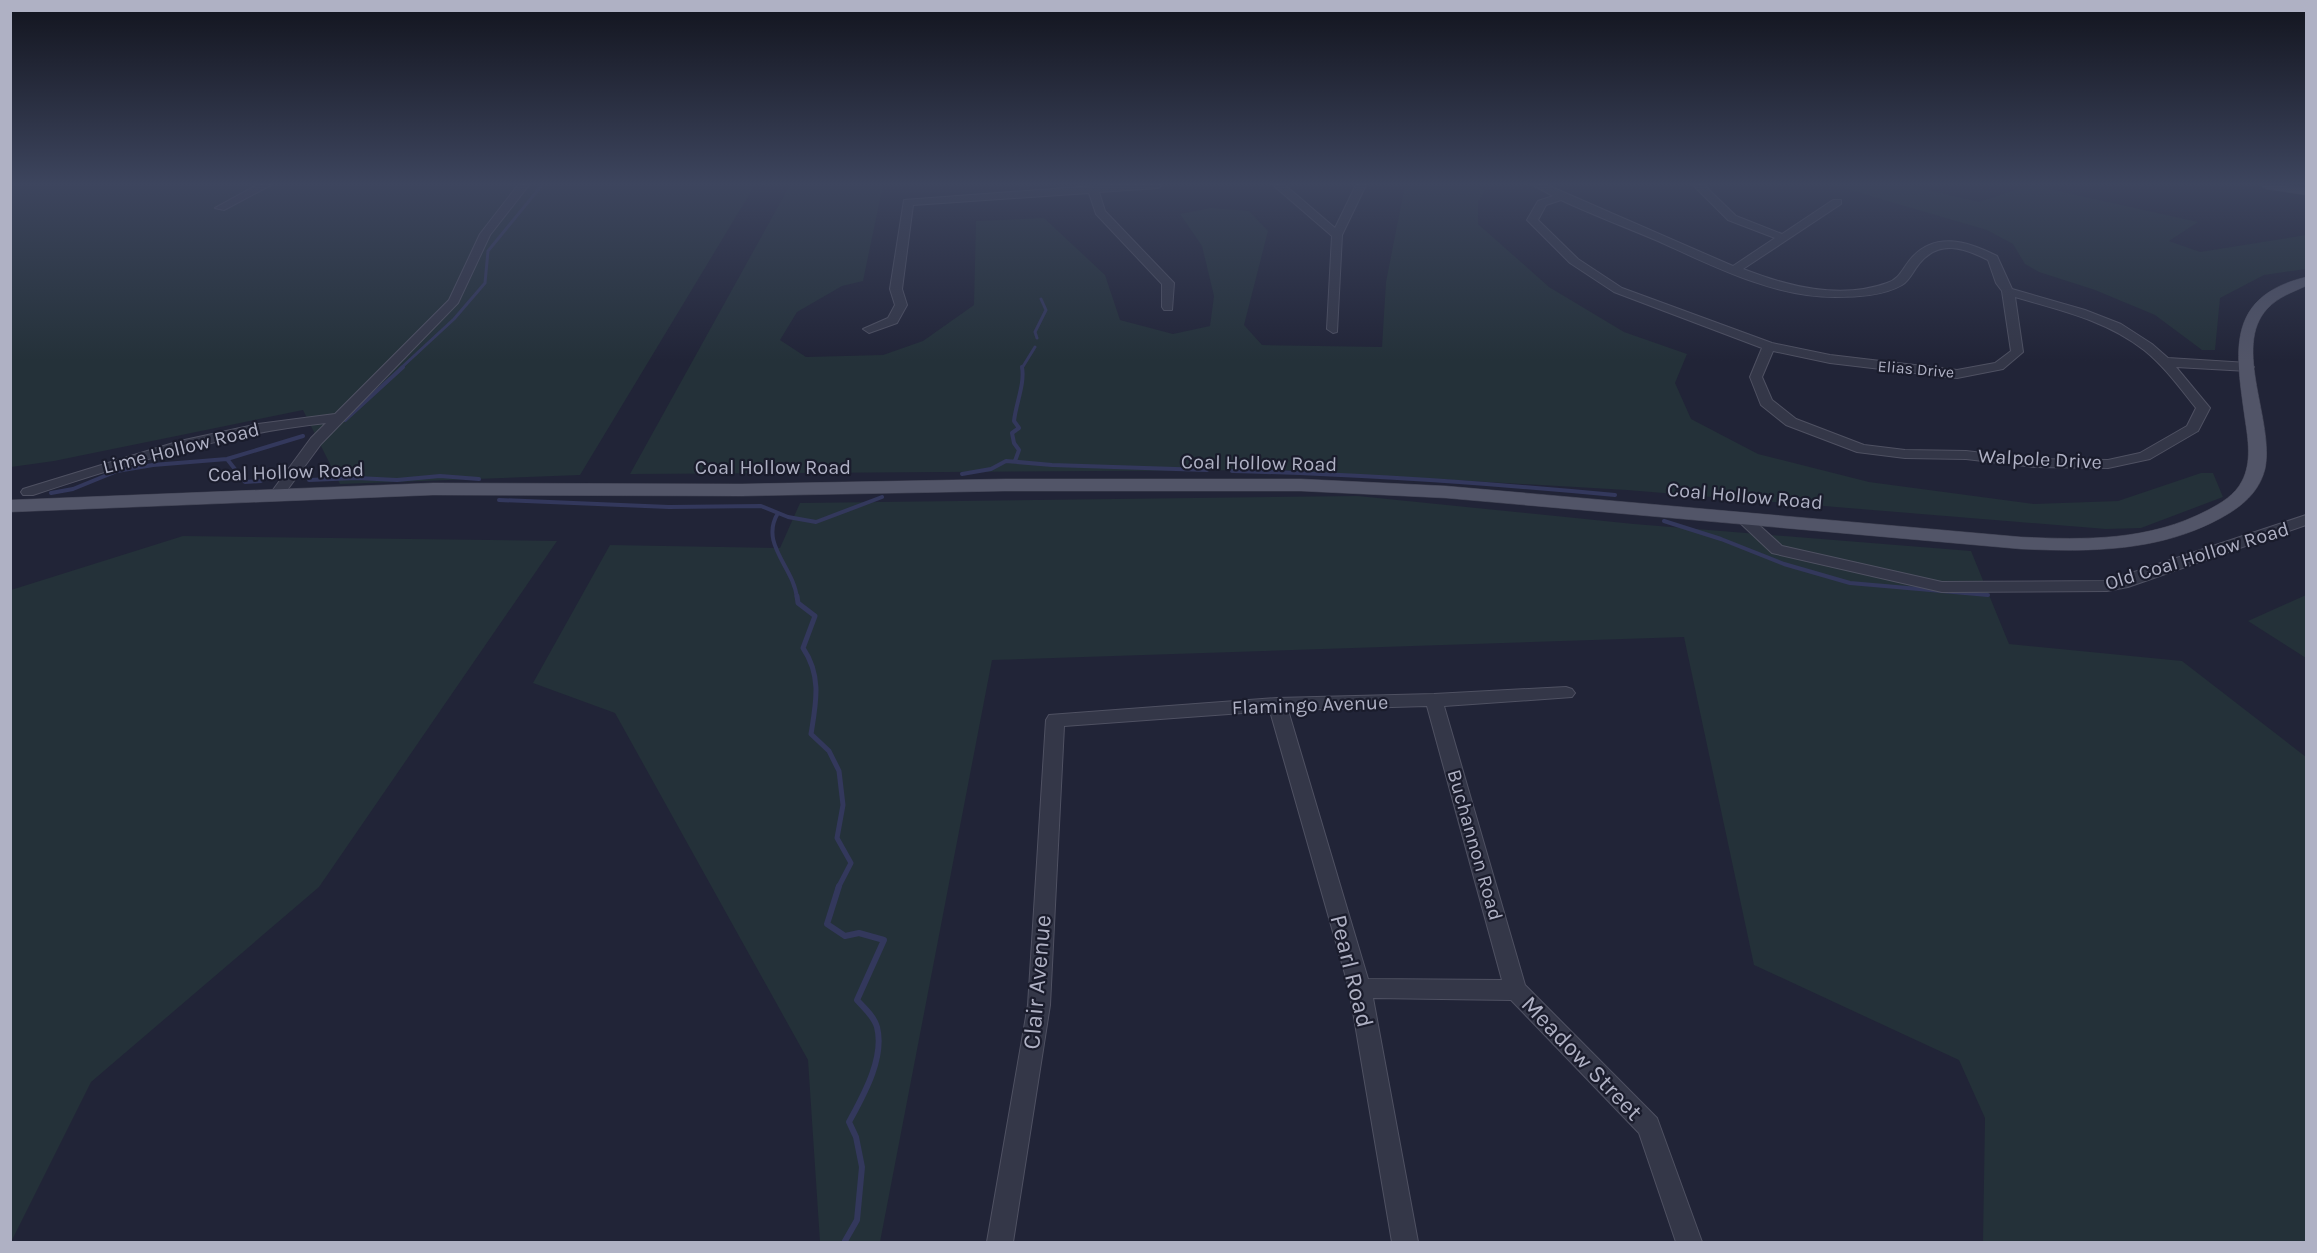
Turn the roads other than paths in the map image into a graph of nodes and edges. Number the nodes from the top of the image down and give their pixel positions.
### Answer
1 (482, 243) edge
2 (902, 243) edge
3 (1130, 243) edge
4 (1337, 243) edge
5 (1556, 243) edge
6 (1677, 243) edge
7 (1772, 243) edge
8 (1734, 270) junction
9 (2307, 281) edge
10 (2008, 291) junction
11 (1168, 307) dead end
12 (869, 328) dead end
13 (1333, 328) dead end
14 (1769, 346) junction
15 (2163, 362) junction
16 (2248, 367) junction
17 (337, 418) junction
18 (28, 492) dead end
19 (277, 494) junction
20 (10, 506) edge
21 (1743, 518) junction
22 (2307, 520) edge
23 (1566, 693) dead end
24 (1434, 700) junction
25 (1277, 704) junction
26 (1055, 720) joint
27 (1360, 988) junction
28 (1516, 990) junction
29 (1000, 1242) edge
30 (1405, 1242) edge
31 (1689, 1242) edge

1 - 17 street
2 - 12 street
3 - 11 street
4 - 13 street
5 - 14 street, Elias Drive
6 - 8 street, Elias Drive
7 - 8 street
8 - 10 street, Elias Drive
9 - 16 main road, Coal Hollow Road
10 - 14 street, Elias Drive
10 - 15 street, Walpole Drive
14 - 15 street, Walpole Drive
15 - 16 street
16 - 21 main road, Coal Hollow Road
17 - 18 street, Lime Hollow Road
17 - 19 street
19 - 20 main road, Coal Hollow Road
19 - 21 main road, Coal Hollow Road
21 - 22 street, Old Coal Hollow Road
23 - 24 street, Flamingo Avenue
24 - 25 street, Flamingo Avenue
24 - 28 street, Buchannon Road
25 - 26 street, Flamingo Avenue
25 - 27 street, Pearl Road
26 - 29 street, Clair Avenue
27 - 28 street
27 - 30 street, Pearl Road
28 - 31 street, Meadow Street

